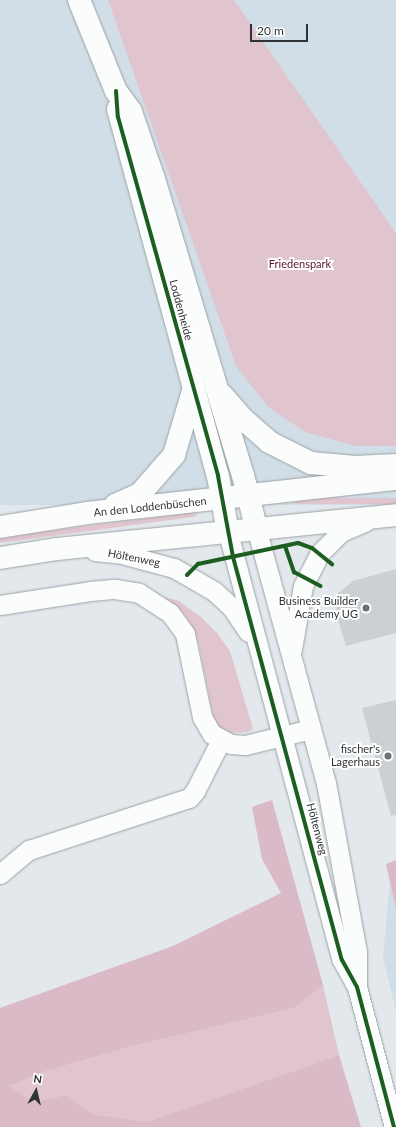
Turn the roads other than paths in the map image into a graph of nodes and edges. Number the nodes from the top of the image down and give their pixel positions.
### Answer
1 (80, 0) edge
2 (116, 91) junction
3 (217, 389) junction
4 (193, 390) junction
5 (396, 465) edge
6 (396, 479) edge
7 (248, 497) junction
8 (222, 499) junction
9 (87, 513) junction
10 (387, 516) edge
11 (0, 527) edge
12 (257, 531) junction
13 (228, 533) junction
14 (66, 548) junction
15 (0, 558) edge
16 (0, 605) edge
17 (260, 652) junction
18 (291, 656) junction
19 (311, 729) junction
20 (282, 736) junction
21 (221, 740) junction
22 (0, 874) edge
23 (357, 987) junction
24 (394, 1127) edge

1 - 2 street, Loddenheide
2 - 3 street, Loddenheide
2 - 4 street, Loddenheide
3 - 5 street
3 - 7 street, Loddenheide
4 - 8 street, Loddenheide
4 - 9 street
6 - 7 street, An den Loddenbüschen
7 - 8 street, An den Loddenbüschen
7 - 12 street, Loddenheide
8 - 9 street, An den Loddenbüschen
8 - 13 street, Loddenheide
9 - 11 street, An den Loddenbüschen
10 - 12 street
10 - 18 street, Höltenweg
12 - 13 street
12 - 18 street, Höltenweg
13 - 14 street
13 - 17 street, Höltenweg
14 - 15 street
14 - 17 street, Höltenweg
16 - 21 street
17 - 20 street, Höltenweg
18 - 19 street, Höltenweg
19 - 20 street
19 - 23 street, Höltenweg
20 - 21 street
20 - 23 street, Höltenweg
21 - 22 street
23 - 24 street, Höltenweg

